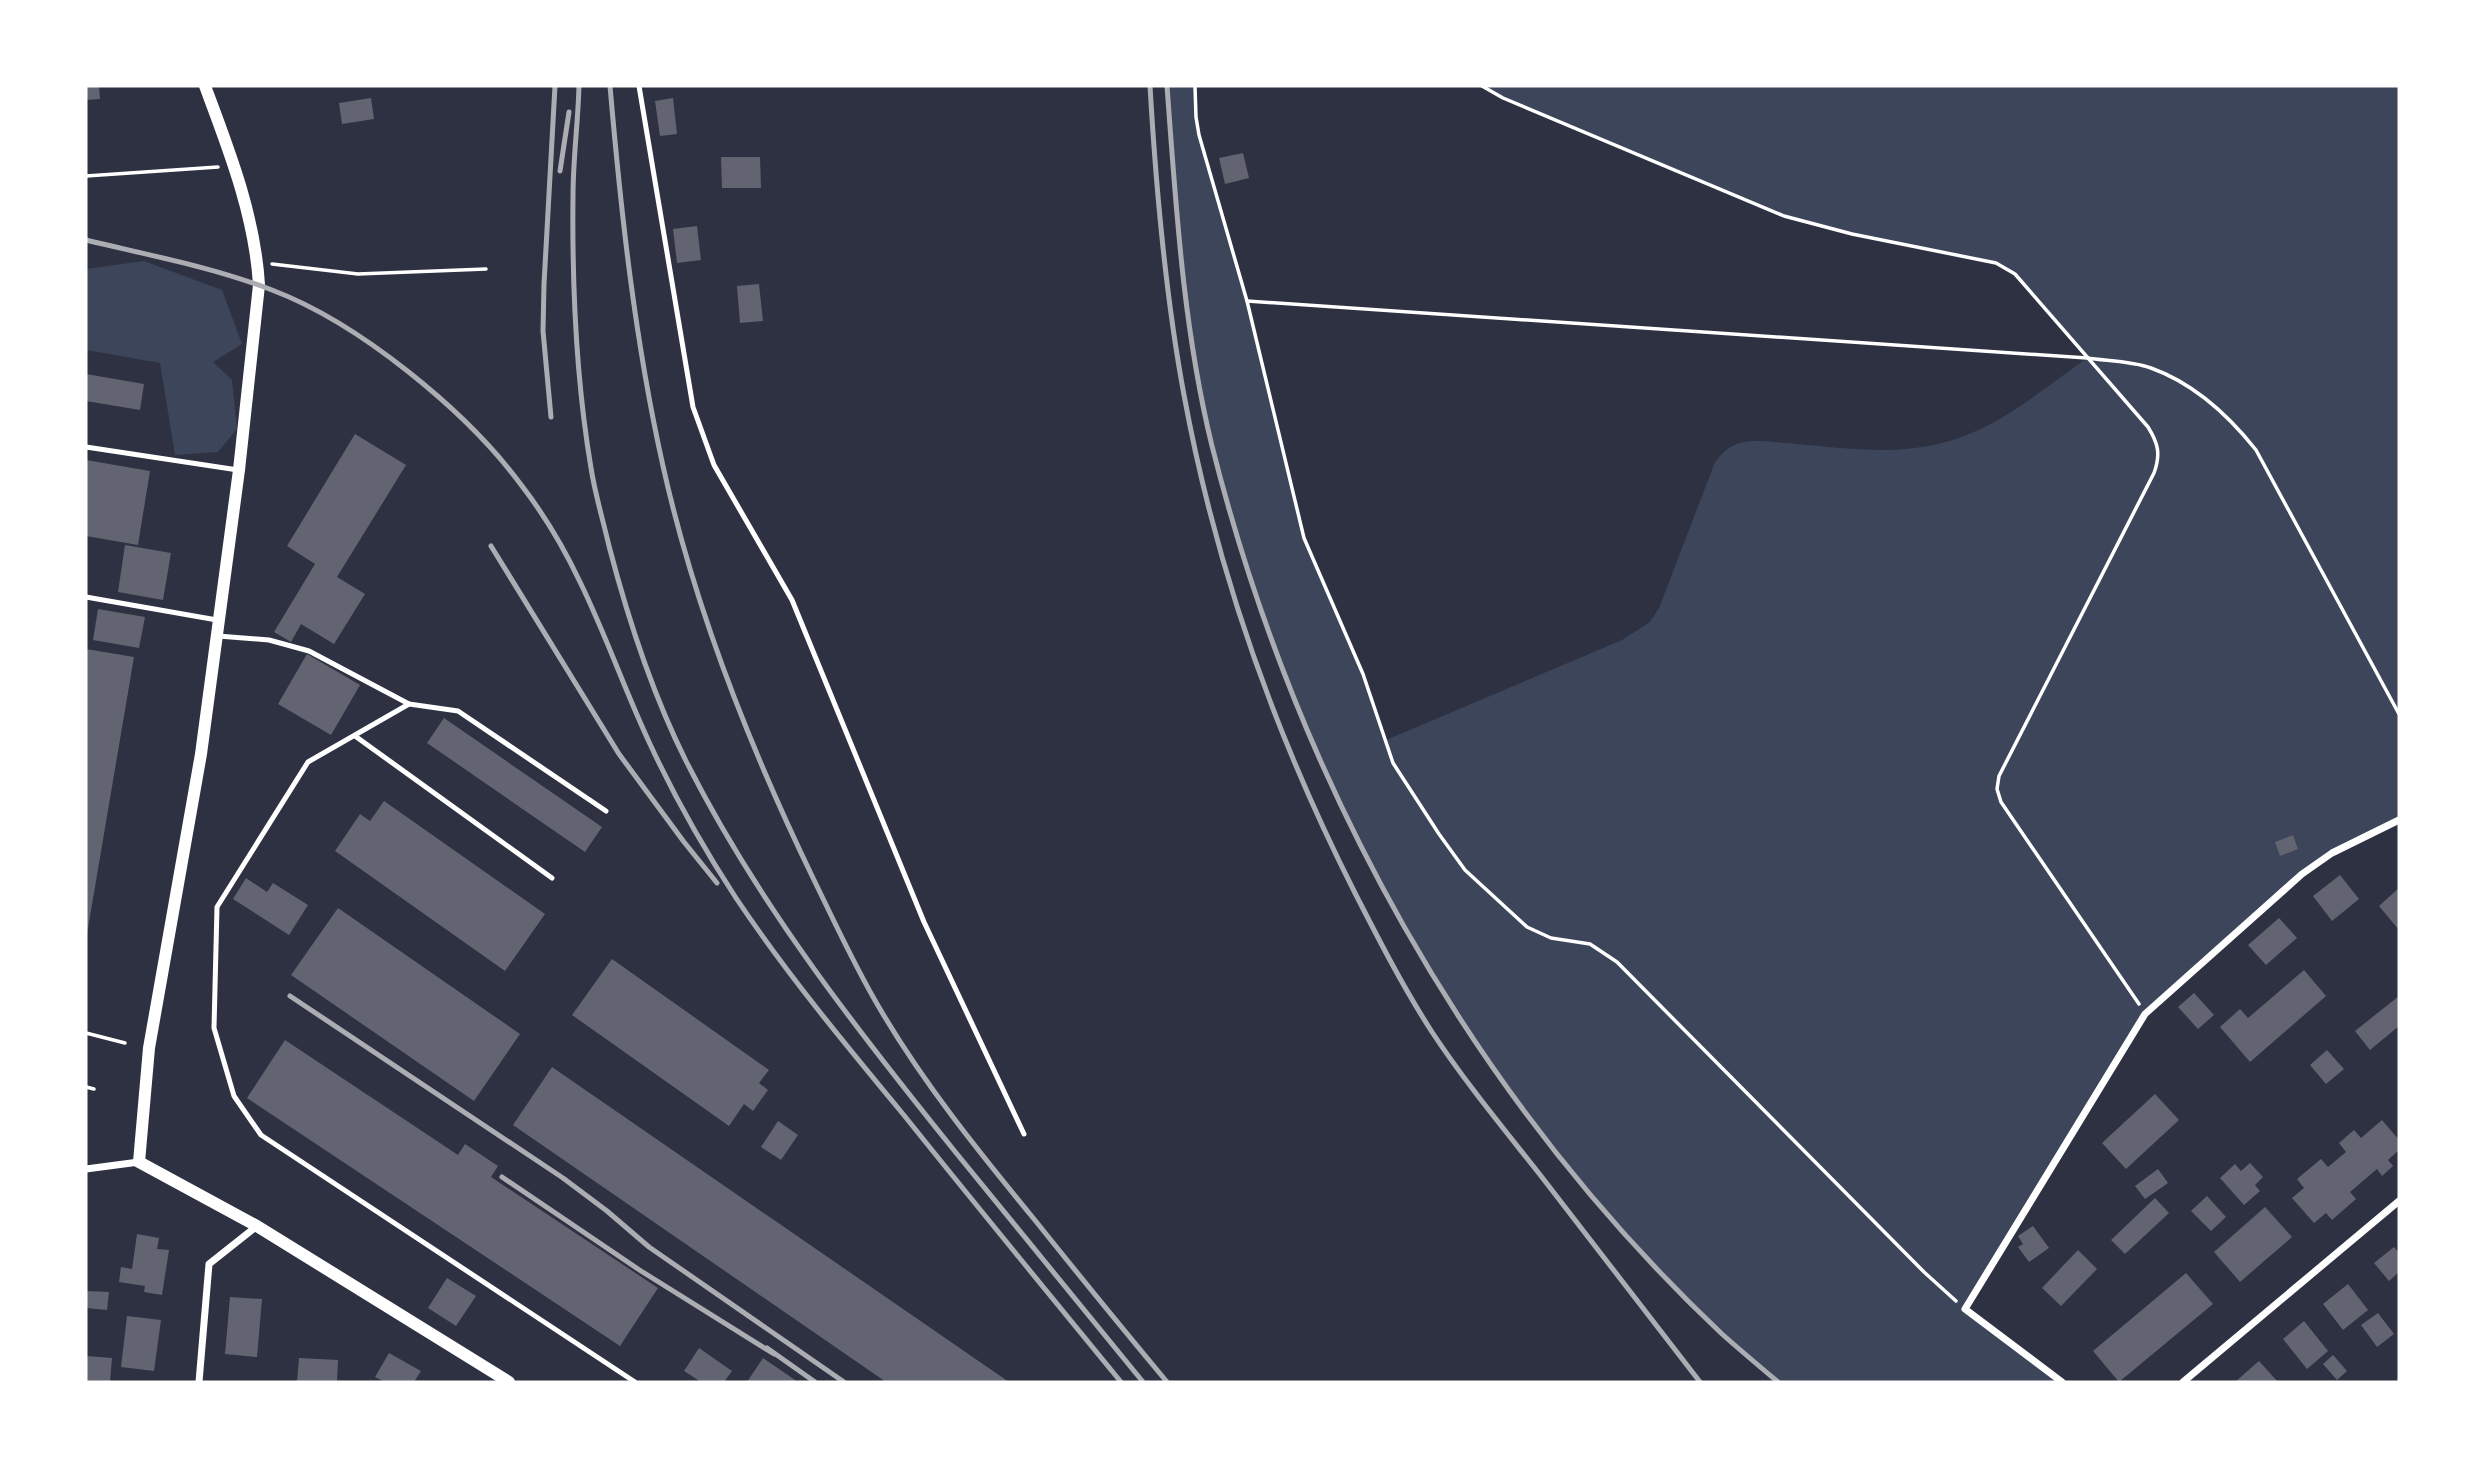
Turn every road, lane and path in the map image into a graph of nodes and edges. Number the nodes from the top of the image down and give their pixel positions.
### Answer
1 (205, 86) edge
2 (639, 86) edge
3 (1195, 86) edge
4 (1482, 86) edge
5 (234, 166) junction
6 (86, 176) edge
7 (258, 263) junction
8 (486, 269) dead end
9 (1247, 301) junction
10 (2087, 358) junction
11 (86, 447) edge
12 (239, 470) junction
13 (86, 597) edge
14 (219, 620) junction
15 (217, 636) junction
16 (409, 704) junction
17 (2399, 714) edge
18 (355, 736) junction
19 (606, 811) dead end
20 (2399, 820) edge
21 (552, 878) dead end
22 (2145, 1014) junction
23 (86, 1033) edge
24 (125, 1043) dead end
25 (86, 1087) edge
26 (94, 1089) dead end
27 (1024, 1134) dead end
28 (139, 1162) junction
29 (86, 1169) edge
30 (2399, 1201) edge
31 (257, 1226) junction
32 (1965, 1309) junction
33 (199, 1382) edge
34 (509, 1382) edge
35 (635, 1382) edge
36 (2062, 1382) edge
37 (2183, 1382) edge

1 - 5 street
2 - 27 lane
3 - 9 path
4 - 10 path
5 - 6 path
5 - 7 street
7 - 8 path
7 - 12 street
9 - 10 path
9 - 32 path
10 - 17 path
10 - 22 path
11 - 12 lane
12 - 14 street
13 - 14 lane
14 - 15 street
15 - 16 lane
15 - 28 street
16 - 18 lane
16 - 19 lane
18 - 21 lane
18 - 35 lane
20 - 22 street
22 - 32 street
23 - 24 path
25 - 26 path
28 - 29 street
28 - 31 street
30 - 37 street
31 - 33 street
31 - 34 street
32 - 36 street

